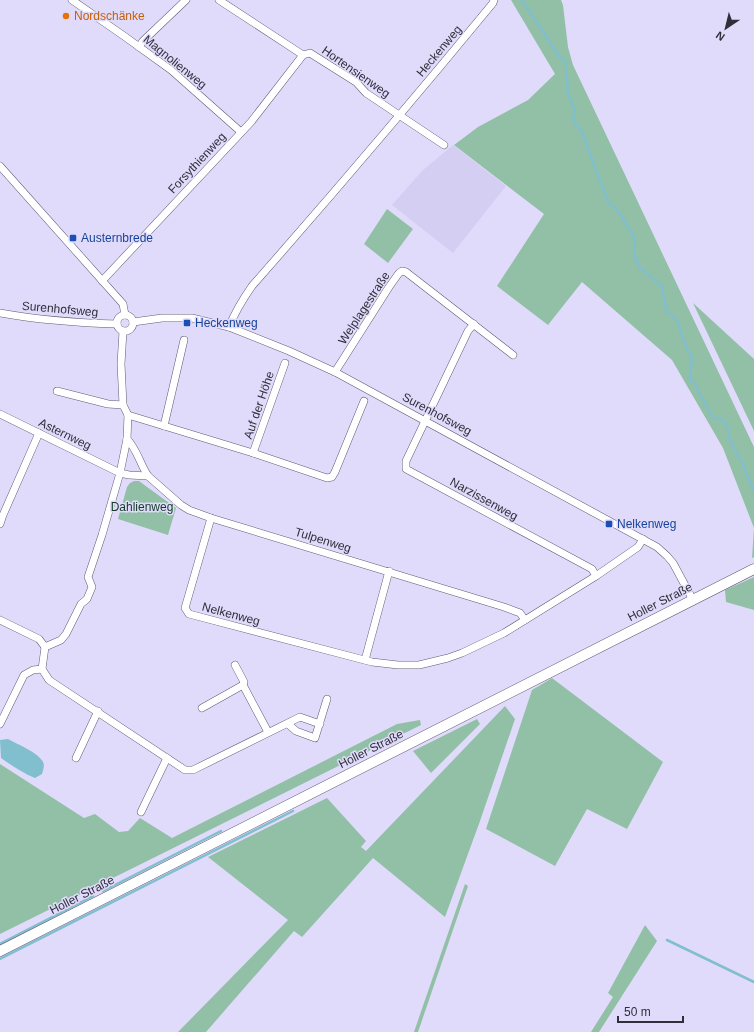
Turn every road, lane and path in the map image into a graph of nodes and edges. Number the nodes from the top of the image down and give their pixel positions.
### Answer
1 (72, 0) edge
2 (186, 0) edge
3 (219, 0) edge
4 (494, 0) edge
5 (139, 47) junction
6 (303, 55) junction
7 (399, 115) junction
8 (241, 132) junction
9 (444, 145) dead end
10 (0, 166) edge
11 (102, 281) junction
12 (0, 313) edge
13 (125, 315) junction
14 (133, 322) junction
15 (118, 324) junction
16 (474, 324) junction
17 (229, 327) junction
18 (123, 331) junction
19 (184, 340) dead end
20 (513, 355) dead end
21 (285, 364) dead end
22 (336, 372) junction
23 (57, 391) dead end
24 (364, 402) dead end
25 (123, 405) junction
26 (0, 414) edge
27 (128, 415) junction
28 (426, 421) junction
29 (164, 426) junction
30 (38, 433) junction
31 (127, 439) junction
32 (253, 454) junction
33 (120, 473) junction
34 (148, 476) junction
35 (211, 518) junction
36 (0, 524) edge
37 (643, 539) junction
38 (754, 569) edge
39 (389, 572) junction
40 (596, 576) junction
41 (693, 600) junction
42 (0, 620) edge
43 (525, 620) junction
44 (45, 646) junction
45 (365, 660) junction
46 (235, 665) dead end
47 (42, 669) junction
48 (243, 685) junction
49 (328, 699) dead end
50 (202, 708) dead end
51 (98, 712) junction
52 (0, 724) edge
53 (288, 724) junction
54 (320, 724) junction
55 (268, 732) junction
56 (76, 758) dead end
57 (167, 758) junction
58 (141, 812) dead end
59 (0, 952) edge

1 - 5 street, Magnolienweg
2 - 5 street
3 - 6 street, Hortensienweg
4 - 7 street, Heckenweg
5 - 8 street, Magnolienweg
6 - 7 street, Hortensienweg
6 - 8 street, Forsythienweg
7 - 9 street
7 - 17 street, Heckenweg
8 - 11 street, Forsythienweg
10 - 11 street
11 - 13 street
12 - 15 street, Surenhofsweg
13 - 14 street
13 - 15 street
14 - 17 street, Surenhofsweg
14 - 18 street
15 - 18 street
16 - 20 street, Welplagestraße
16 - 22 street, Welplagestraße
16 - 28 street
17 - 22 street, Surenhofsweg
18 - 25 street
19 - 29 street
21 - 32 street, Auf der Höhe
22 - 28 street, Surenhofsweg
23 - 25 street
24 - 32 street, Auf der Höhe
25 - 27 street
26 - 30 street, Asternweg
27 - 29 street, Auf der Höhe
27 - 31 street
28 - 37 street, Surenhofsweg
28 - 40 street, Narzissenweg
29 - 32 street, Auf der Höhe
30 - 33 street, Asternweg
30 - 36 street
31 - 33 street
31 - 34 street
33 - 34 street
33 - 44 street
34 - 35 street, Tulpenweg
35 - 39 street, Tulpenweg
35 - 45 street, Nelkenweg
37 - 40 street, Nelkenweg
37 - 41 street, Surenhofsweg
38 - 41 street, Holler Straße
39 - 43 street, Tulpenweg
39 - 45 street
40 - 43 street, Nelkenweg
41 - 59 street, Holler Straße
42 - 44 street
43 - 45 street, Nelkenweg
44 - 47 street
46 - 48 street
47 - 51 street
47 - 52 street
48 - 50 street
48 - 55 street
49 - 54 street
51 - 56 street
51 - 57 street
53 - 54 street
53 - 54 street
53 - 55 street
55 - 57 street
57 - 58 street

